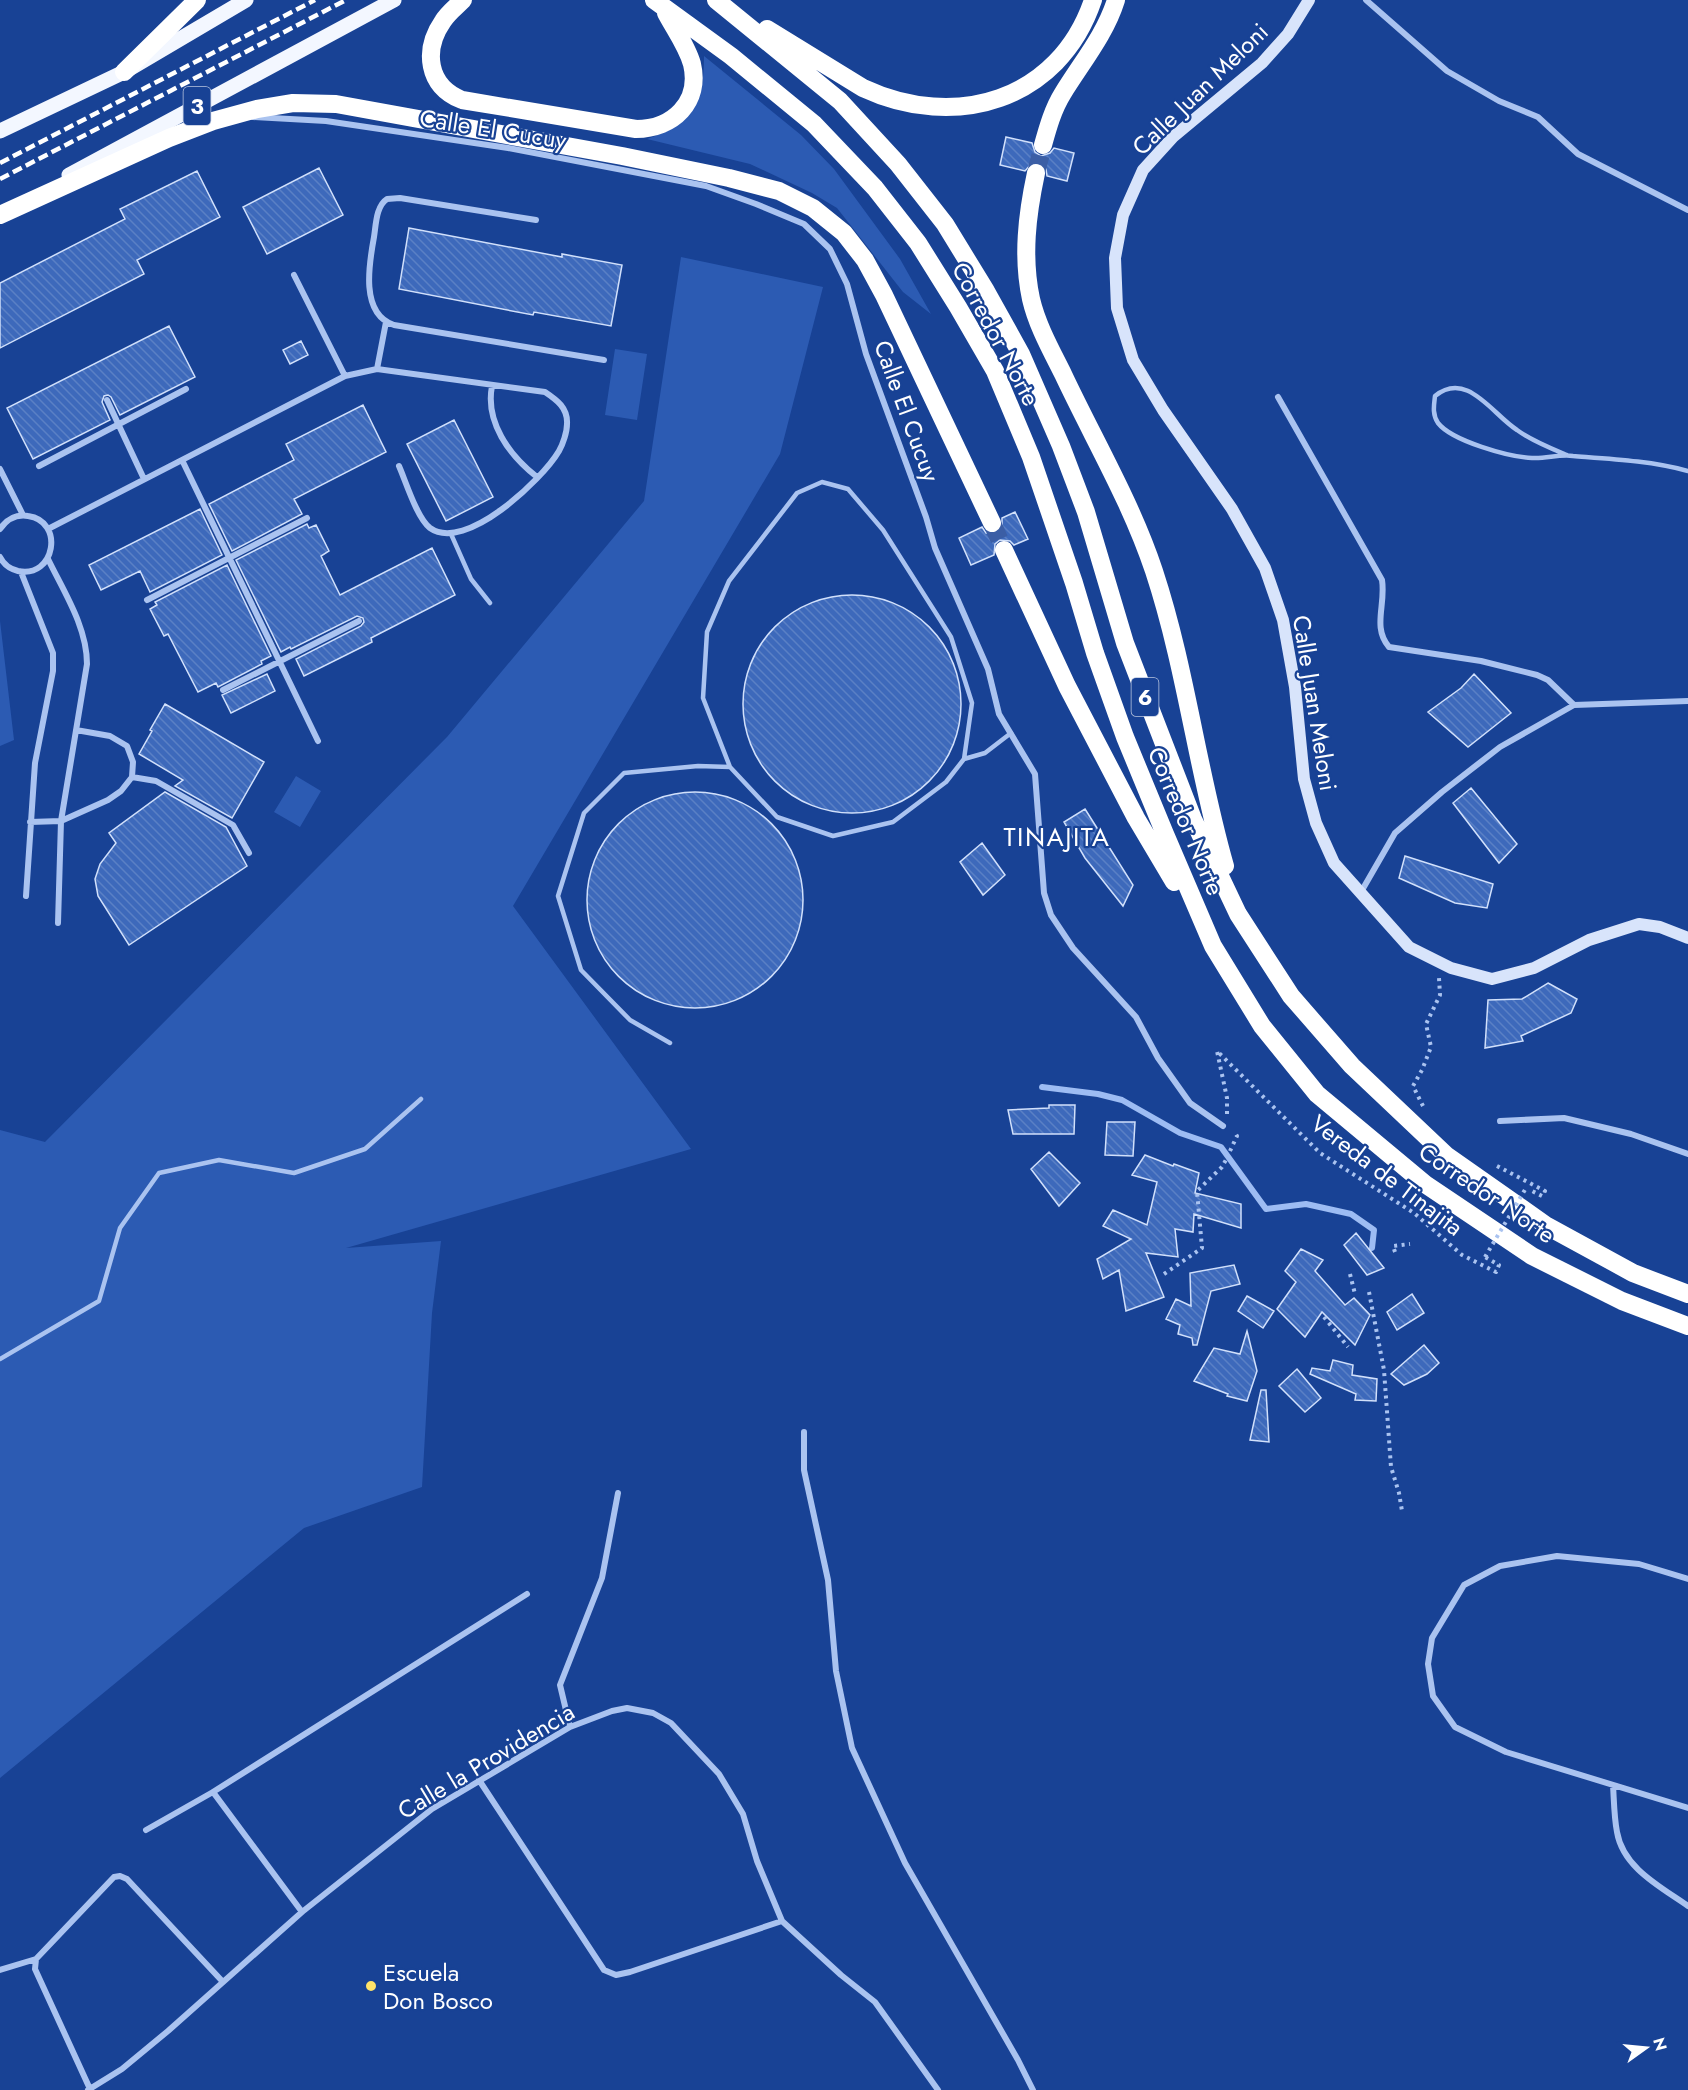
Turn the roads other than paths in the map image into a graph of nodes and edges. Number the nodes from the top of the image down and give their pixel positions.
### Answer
1 (197, 0) edge
2 (246, 0) edge
3 (394, 0) edge
4 (462, 0) edge
5 (718, 0) edge
6 (1093, 0) edge
7 (1116, 0) edge
8 (1309, 0) edge
9 (1366, 0) edge
10 (658, 3) edge
11 (124, 72) junction
12 (229, 116) junction
13 (0, 131) edge
14 (1043, 146) tunnel mouth
15 (1036, 173) tunnel mouth
16 (1688, 210) edge
17 (0, 214) edge
18 (536, 220) dead end
19 (294, 275) dead end
20 (386, 322) junction
21 (603, 360) dead end
22 (377, 369) junction
23 (345, 376) junction
24 (492, 386) junction
25 (186, 389) dead end
26 (1278, 397) dead end
27 (107, 400) dead end
28 (118, 424) junction
29 (1567, 455) junction
30 (182, 460) junction
31 (39, 466) dead end
32 (399, 466) dead end
33 (0, 470) edge
34 (1688, 471) edge
35 (537, 477) junction
36 (144, 479) junction
37 (23, 515) junction
38 (307, 518) dead end
39 (992, 523) tunnel mouth
40 (0, 529) edge
41 (48, 529) junction
42 (451, 534) junction
43 (1004, 550) tunnel mouth
44 (0, 557) edge
45 (229, 558) junction
46 (48, 559) junction
47 (21, 572) junction
48 (147, 600) dead end
49 (490, 603) dead end
50 (359, 621) dead end
51 (279, 661) junction
52 (223, 690) dead end
53 (1688, 701) edge
54 (1574, 705) junction
55 (76, 729) junction
56 (1011, 733) junction
57 (318, 741) dead end
58 (964, 759) junction
59 (730, 767) junction
60 (132, 777) junction
61 (61, 821) junction
62 (30, 822) junction
63 (249, 853) dead end
64 (1360, 893) junction
65 (26, 896) dead end
66 (1238, 914) junction
67 (58, 923) dead end
68 (1688, 938) edge
69 (1213, 946) junction
70 (670, 1043) dead end
71 (421, 1100) dead end
72 (1500, 1121) dead end
73 (1223, 1126) road end
74 (1688, 1154) edge
75 (1688, 1294) edge
76 (1688, 1326) edge
77 (0, 1359) edge
78 (804, 1432) dead end
79 (618, 1493) dead end
80 (1688, 1579) edge
81 (527, 1594) dead end
82 (570, 1727) junction
83 (478, 1780) junction
84 (1612, 1785) junction
85 (213, 1792) junction
86 (1688, 1808) edge
87 (146, 1830) dead end
88 (1688, 1906) edge
89 (302, 1912) junction
90 (782, 1921) junction
91 (36, 1959) junction
92 (0, 1970) edge
93 (224, 1982) junction
94 (89, 2090) edge
95 (938, 2090) edge
96 (1033, 2090) edge

1 - 11 highway
2 - 11 main road
3 - 17 main road, 3
4 - 10 highway
5 - 6 highway
5 - 66 highway, Corredor Norte / 6
7 - 14 highway
8 - 64 main road, Calle Juan Meloni
9 - 16 street
10 - 69 highway, Corredor Norte / 6
11 - 13 main road
12 - 17 highway
12 - 39 highway
12 - 56 street, Calle El Cucuy
15 - 66 highway
18 - 20 street
19 - 23 street
20 - 21 street
20 - 22 street
22 - 23 street
22 - 24 street
23 - 30 street
24 - 35 street
24 - 35 street
25 - 28 street
26 - 54 street
27 - 28 street
28 - 31 street
28 - 36 street
29 - 29 lane
29 - 34 lane
30 - 36 street
30 - 45 street
32 - 42 street
33 - 37 street
35 - 42 street
36 - 41 street
37 - 40 street
37 - 41 street
38 - 45 street
41 - 46 street
42 - 49 lane
43 - 69 highway
44 - 47 street
45 - 48 street
45 - 51 street
46 - 47 street
46 - 55 street
47 - 62 street
50 - 51 street
51 - 52 street
51 - 57 street
53 - 54 street
54 - 64 street
55 - 60 street
55 - 61 street
56 - 58 lane
56 - 73 street, Calle El Cucuy
58 - 59 lane
58 - 59 lane
59 - 70 lane
60 - 61 street
60 - 63 street
61 - 62 street
61 - 67 street
62 - 65 street
64 - 68 main road, Calle Juan Meloni
66 - 75 highway, Corredor Norte / 6
69 - 76 highway, Corredor Norte / 6
71 - 77 lane
72 - 74 street
78 - 96 street
79 - 82 street
80 - 84 street
81 - 85 street
82 - 83 street, Calle la Providencia
82 - 90 street, Calle la Providencia
83 - 89 street, Calle la Providencia
83 - 90 street
84 - 86 street
84 - 88 street
85 - 87 street
85 - 89 street
89 - 93 street, Calle la Providencia
90 - 95 street, Calle la Providencia
91 - 92 street
91 - 93 street
91 - 94 street
93 - 94 street, Calle la Providencia

